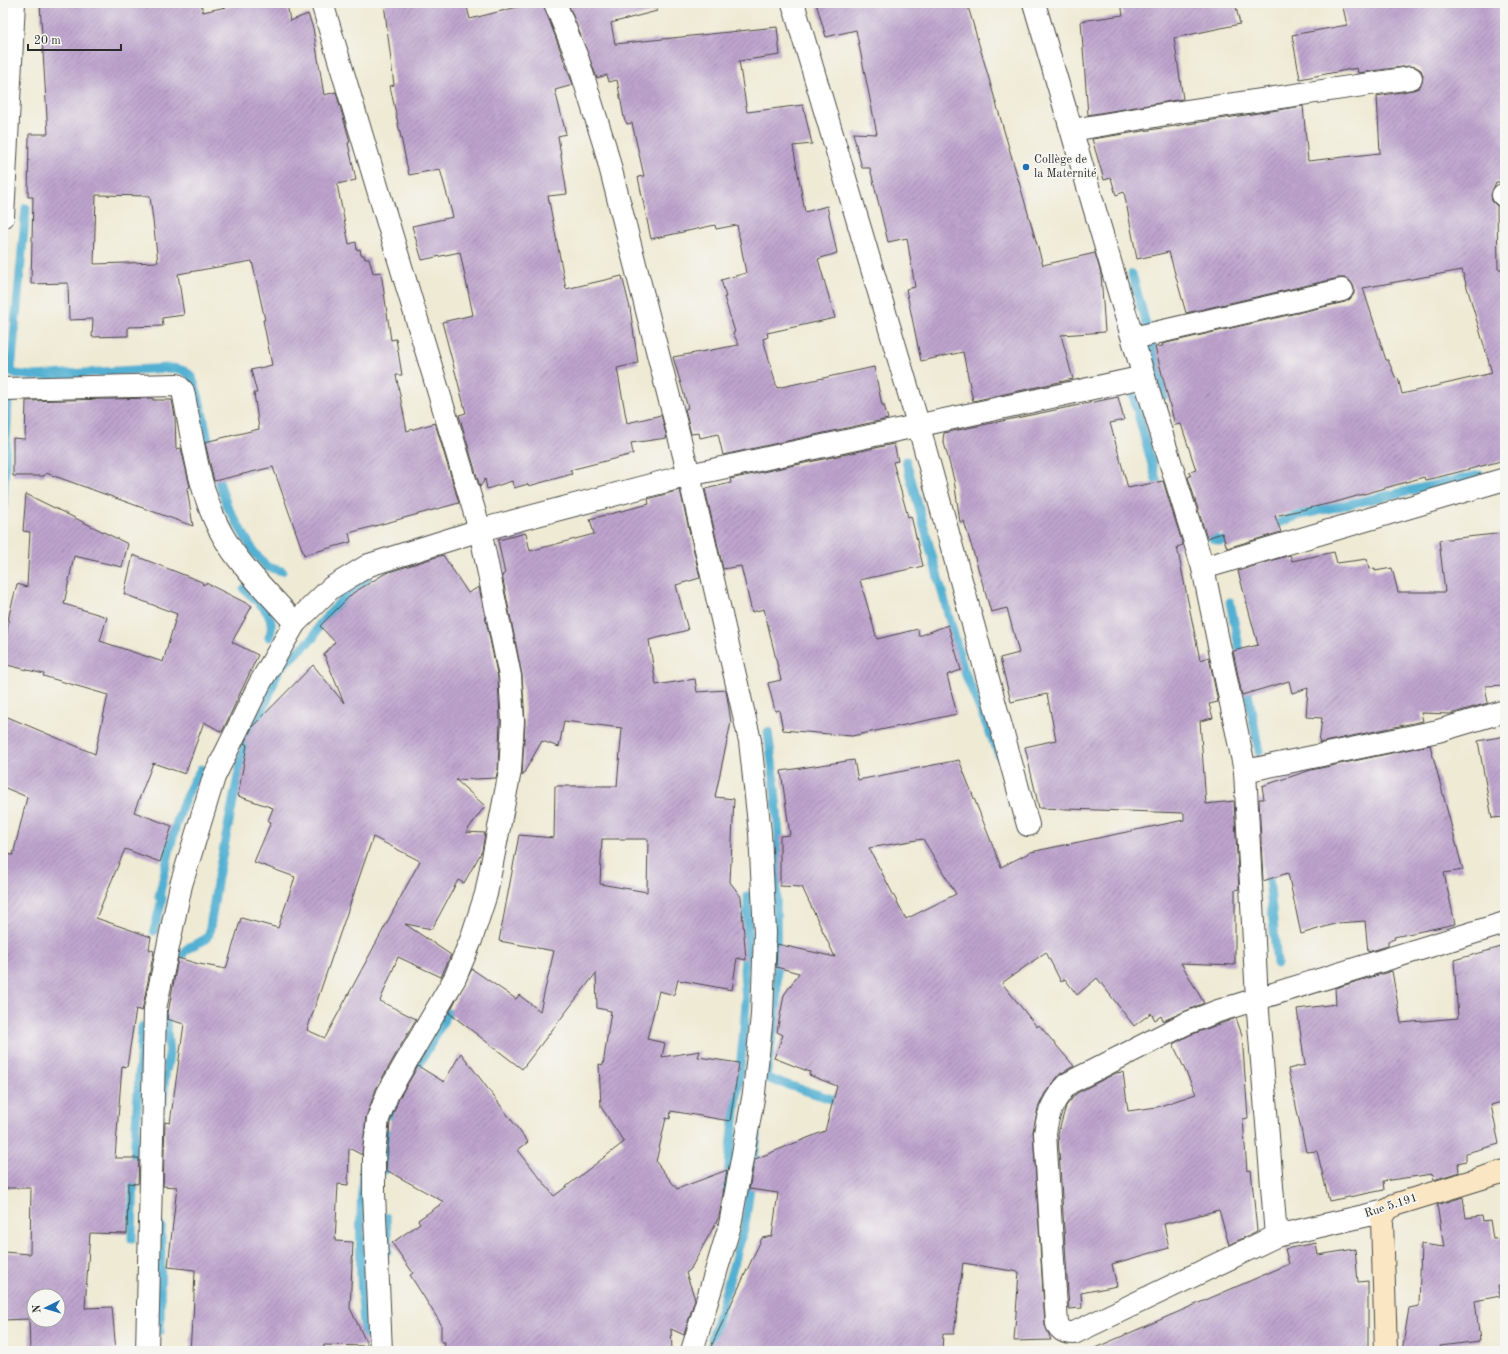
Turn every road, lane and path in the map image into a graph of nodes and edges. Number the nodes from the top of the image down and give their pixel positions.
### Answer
1 (14, 3) edge
2 (322, 3) edge
3 (555, 3) edge
4 (793, 3) edge
5 (1034, 3) edge
6 (1411, 78) dead end
7 (1072, 130) junction
8 (3, 217) edge
9 (1342, 290) dead end
10 (1133, 338) junction
11 (1144, 377) junction
12 (3, 389) edge
13 (919, 426) junction
14 (689, 475) junction
15 (1505, 478) edge
16 (480, 530) junction
17 (1203, 568) junction
18 (295, 623) junction
19 (1505, 711) edge
20 (1245, 772) junction
21 (1028, 825) dead end
22 (1505, 923) edge
23 (1257, 999) junction
24 (1505, 1171) edge
25 (1386, 1211) junction
26 (1276, 1236) junction
27 (147, 1351) edge
28 (381, 1351) edge
29 (692, 1351) edge
30 (1386, 1351) edge

1 - 8 street
2 - 16 street
3 - 14 street
4 - 13 street
5 - 7 street
6 - 7 street
7 - 10 street
9 - 10 street
10 - 11 street
11 - 13 street
11 - 17 street
12 - 18 street
13 - 14 street
13 - 21 street
14 - 16 street
14 - 29 street
15 - 17 street
16 - 18 street
16 - 28 street
17 - 20 street
18 - 27 street
19 - 20 street
20 - 23 street
22 - 23 street
23 - 26 street
23 - 26 street, Rue 5.191
24 - 25 street, Rue 5.191
25 - 26 street, Rue 5.191
25 - 30 street

